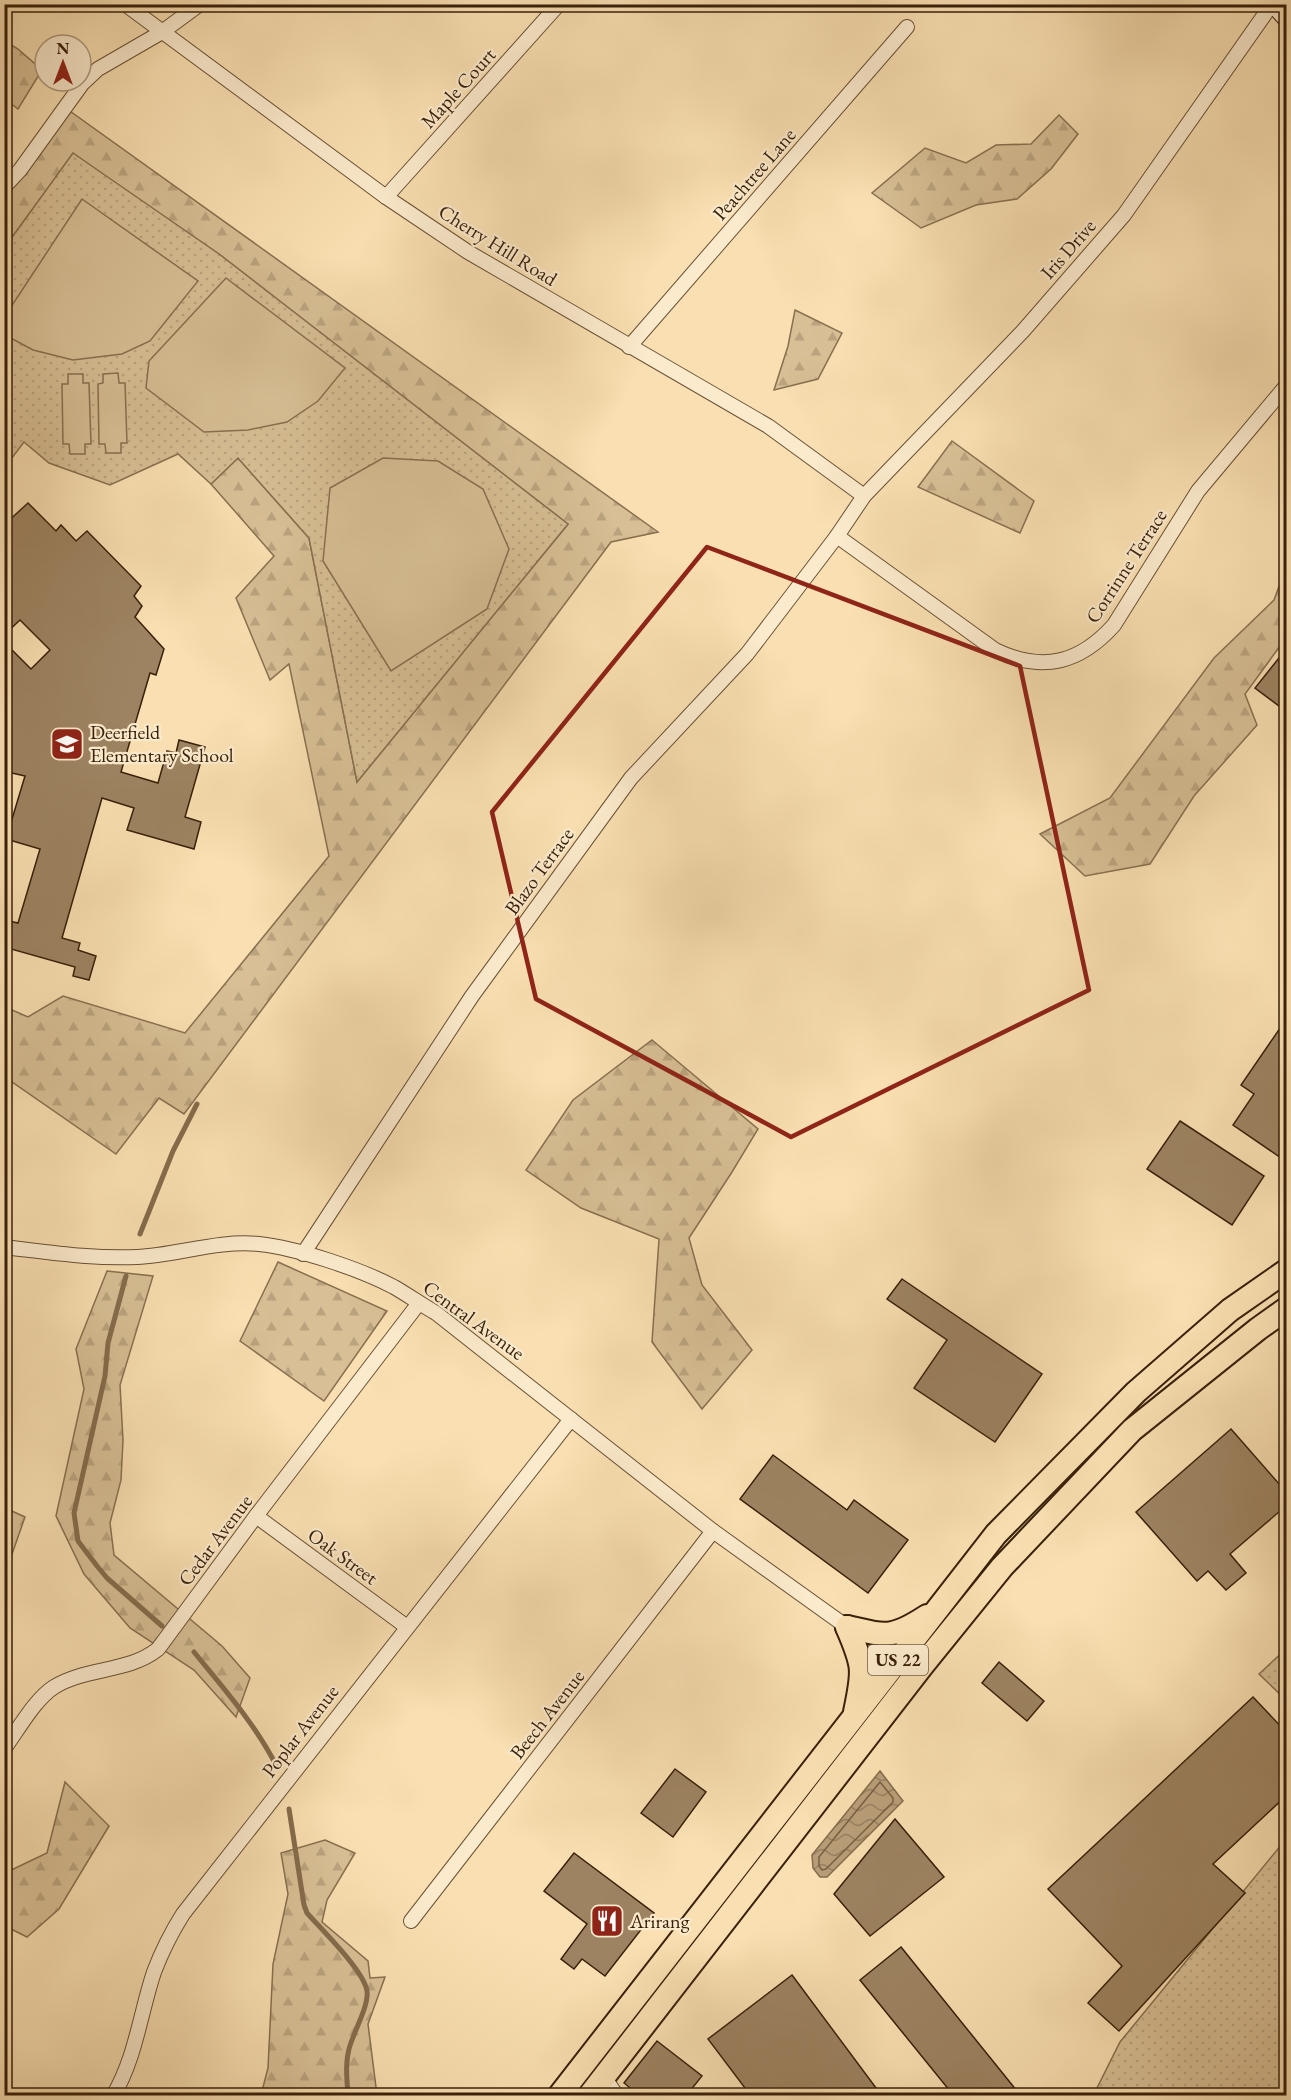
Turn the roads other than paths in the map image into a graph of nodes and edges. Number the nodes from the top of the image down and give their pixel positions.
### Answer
1 (125, 4) edge
2 (200, 4) edge
3 (559, 4) edge
4 (1274, 4) edge
5 (1287, 16) edge
6 (907, 27) dead end
7 (162, 32) junction
8 (4, 187) edge
9 (386, 197) junction
10 (629, 347) junction
11 (1287, 386) edge
12 (864, 496) junction
13 (837, 536) junction
14 (4, 1247) edge
15 (303, 1254) junction
16 (1287, 1271) edge
17 (419, 1303) junction
18 (1287, 1309) edge
19 (571, 1419) junction
20 (256, 1516) junction
21 (713, 1531) junction
22 (939, 1608) junction
23 (407, 1627) junction
24 (847, 1627) junction
25 (854, 1718) junction
26 (4, 1749) edge
27 (411, 1921) dead end
28 (604, 2077) junction
29 (113, 2096) edge
30 (559, 2096) edge
31 (589, 2096) edge
32 (617, 2096) edge

1 - 7 street, Cherry Hill Road
2 - 7 street
3 - 9 street, Maple Court
4 - 5 main road
4 - 12 street, Iris Drive
6 - 10 street, Peachtree Lane
7 - 8 street
7 - 9 street, Cherry Hill Road
9 - 10 street, Cherry Hill Road
10 - 12 street, Cherry Hill Road
11 - 13 street, Corrinne Terrace
12 - 13 street, Iris Drive
13 - 15 street, Blazo Terrace
14 - 15 street, Central Avenue
15 - 17 street, Central Avenue
16 - 22 highway, US 22
17 - 19 street, Central Avenue
17 - 20 street, Cedar Avenue
18 - 28 highway, US 22
19 - 21 street, Central Avenue
19 - 23 street, Poplar Avenue
20 - 23 street, Oak Street
20 - 26 street, Cedar Avenue
21 - 24 street, Central Avenue
21 - 27 street, Beech Avenue
22 - 24 highway
22 - 25 highway, US 22
23 - 29 street, Poplar Avenue
24 - 25 highway
25 - 30 highway, US 22
28 - 31 highway, US 22
28 - 32 street

